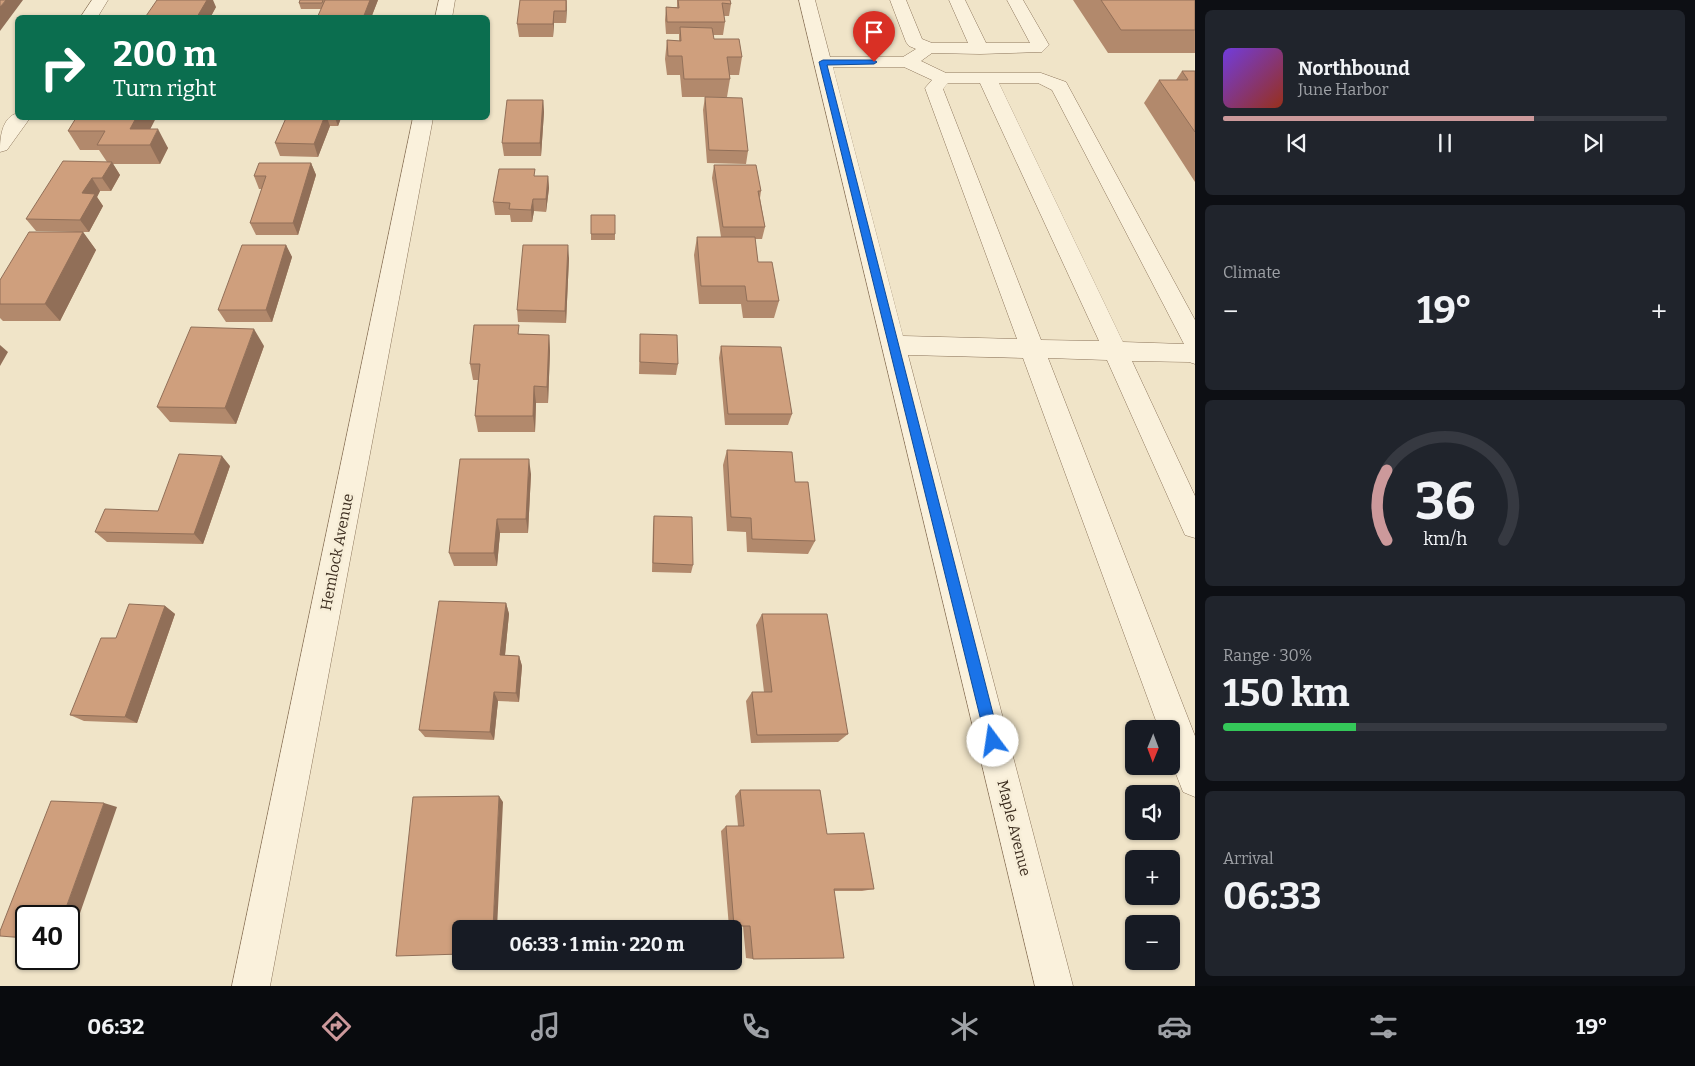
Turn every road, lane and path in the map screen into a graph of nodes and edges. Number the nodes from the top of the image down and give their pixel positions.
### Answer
1 (100, 0) edge
2 (447, 0) edge
3 (808, 0) edge
4 (898, 0) edge
5 (957, 0) edge
6 (1015, 0) edge
7 (90, 15) edge
8 (444, 15) edge
9 (930, 48) junction
10 (980, 49) junction
11 (823, 62) junction
12 (908, 62) junction
13 (943, 78) junction
14 (986, 78) junction
15 (19, 120) edge
16 (423, 120) edge
17 (0, 146) edge
18 (1195, 342) edge
19 (894, 345) junction
20 (1033, 350) junction
21 (1116, 352) junction
22 (1195, 355) edge
23 (1195, 526) edge
24 (1195, 780) edge
25 (251, 986) edge
26 (1054, 986) edge

1 - 7 street
2 - 8 street
3 - 11 street, Maple Avenue
4 - 9 street
5 - 10 street
6 - 10 street
9 - 10 street
9 - 12 street
11 - 12 street
11 - 19 street, Maple Avenue
12 - 13 street
13 - 14 street
13 - 20 street
14 - 18 street
14 - 21 street
15 - 17 street
16 - 25 street, Hemlock Avenue
19 - 20 street
19 - 26 street, Maple Avenue
20 - 21 street
20 - 24 street
21 - 22 street
21 - 23 street

